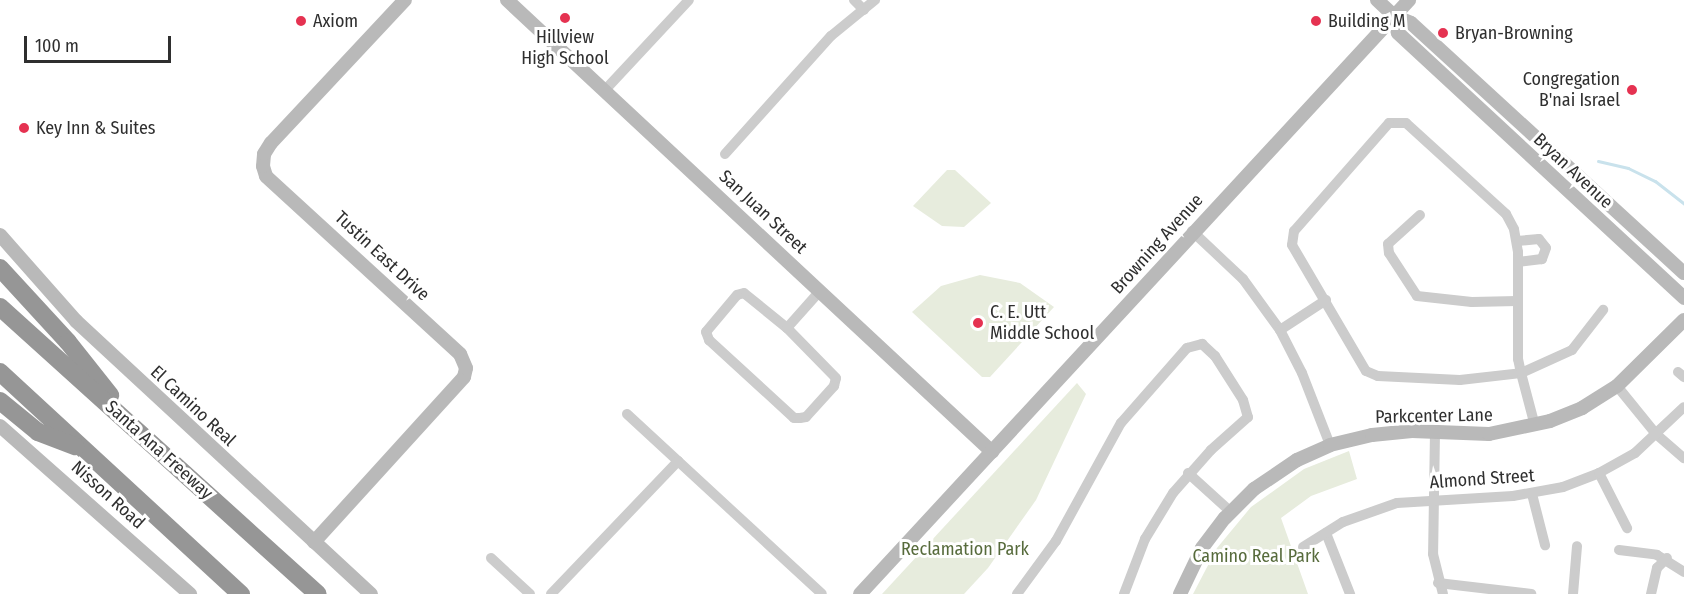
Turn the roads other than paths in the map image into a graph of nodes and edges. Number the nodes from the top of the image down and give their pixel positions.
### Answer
1 (405, 0) edge
2 (507, 0) edge
3 (689, 0) edge
4 (854, 0) edge
5 (875, 0) edge
6 (1377, 0) edge
7 (1409, 0) edge
8 (864, 10) junction
9 (1394, 16) junction
10 (605, 90) junction
11 (725, 154) dead end
12 (1420, 215) dead end
13 (1192, 231) junction
14 (0, 235) edge
15 (1517, 241) junction
16 (1519, 262) junction
17 (0, 268) edge
18 (1684, 273) edge
19 (820, 291) junction
20 (1684, 298) edge
21 (1326, 300) junction
22 (1518, 301) junction
23 (0, 308) edge
24 (1604, 310) dead end
25 (1684, 320) edge
26 (787, 328) junction
27 (1280, 330) junction
28 (0, 372) edge
29 (1521, 373) junction
30 (1617, 387) junction
31 (0, 401) edge
32 (1684, 407) edge
33 (627, 414) dead end
34 (0, 426) edge
35 (1535, 426) junction
36 (139, 432) junction
37 (1435, 432) junction
38 (1656, 434) junction
39 (1330, 445) junction
40 (82, 448) junction
41 (992, 452) junction
42 (1684, 458) edge
43 (678, 461) junction
44 (1188, 473) junction
45 (1599, 473) junction
46 (1532, 494) junction
47 (1436, 499) junction
48 (1231, 512) junction
49 (1627, 528) dead end
50 (1326, 533) junction
51 (314, 542) junction
52 (1545, 545) dead end
53 (1578, 546) dead end
54 (1303, 547) dead end
55 (1619, 550) dead end
56 (491, 558) dead end
57 (1667, 558) junction
58 (1684, 572) edge
59 (1440, 589) edge
60 (190, 594) edge
61 (241, 594) edge
62 (318, 594) edge
63 (371, 594) edge
64 (530, 594) edge
65 (551, 594) edge
66 (822, 594) edge
67 (860, 594) edge
68 (1017, 594) edge
69 (1124, 594) edge
70 (1180, 594) edge
71 (1350, 594) edge
72 (1531, 594) edge
73 (1573, 594) edge
74 (1651, 594) edge

1 - 51 main road, Tustin East Drive
2 - 10 main road, San Juan Street
3 - 10 street
4 - 8 street
5 - 8 street
6 - 9 main road, Bryan Avenue
7 - 9 main road, Browning Avenue
8 - 11 street
9 - 13 main road, Browning Avenue
9 - 18 main road, Bryan Avenue
9 - 20 main road, Bryan Avenue
10 - 19 main road, San Juan Street
12 - 22 street
13 - 27 street
13 - 41 main road, Browning Avenue
14 - 51 main road, El Camino Real
15 - 16 street
15 - 16 street
15 - 21 street
16 - 22 street
17 - 36 highway
19 - 26 street
19 - 41 main road, San Juan Street
21 - 27 street
21 - 29 street
22 - 29 street
23 - 36 highway, Santa Ana Freeway
24 - 29 street
25 - 30 main road, Parkcenter Lane
26 - 26 street
27 - 39 street
28 - 40 highway
29 - 35 street
30 - 35 main road, Parkcenter Lane
30 - 38 street
31 - 40 highway
32 - 38 street, Almond Street
33 - 43 street
34 - 60 main road, Nisson Road
35 - 37 main road, Parkcenter Lane
36 - 62 highway, Santa Ana Freeway
37 - 39 main road, Parkcenter Lane
37 - 47 street
38 - 42 street
38 - 45 street, Almond Street
39 - 48 main road, Parkcenter Lane
40 - 61 highway
41 - 67 main road, Browning Avenue
43 - 65 street
43 - 66 street
44 - 48 street
44 - 68 street
44 - 69 street
45 - 46 street, Almond Street
45 - 49 street
46 - 47 street, Almond Street
46 - 52 street
47 - 50 street, Almond Street
47 - 59 street
48 - 70 main road, Parkcenter Lane
50 - 54 street, Almond Street
50 - 71 street
51 - 63 main road, El Camino Real
53 - 73 street
55 - 57 street
56 - 64 street
57 - 58 street
57 - 74 street
59 - 72 street

